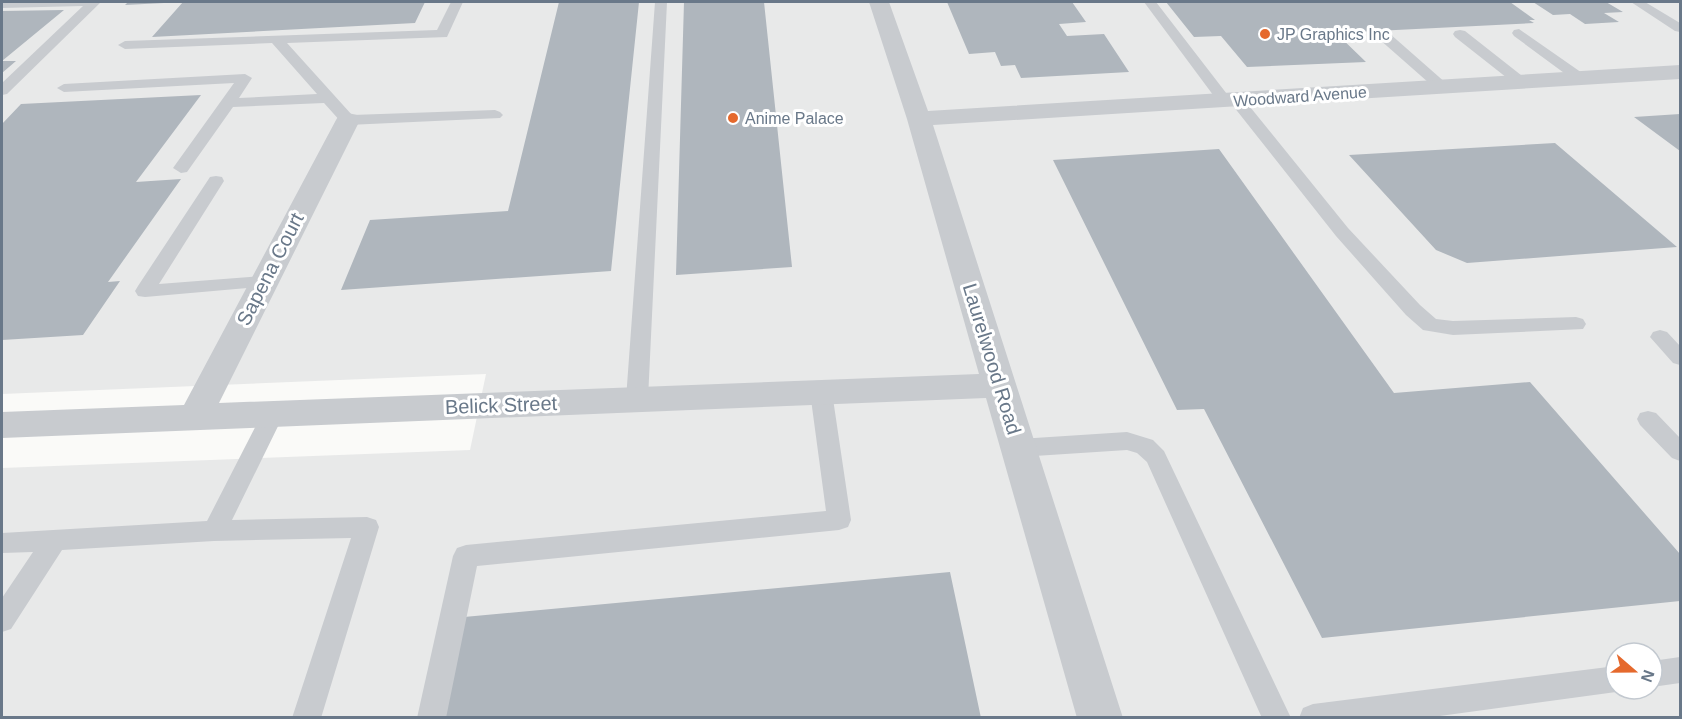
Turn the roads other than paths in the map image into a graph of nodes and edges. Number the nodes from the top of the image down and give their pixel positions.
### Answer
1 (95, 2) edge
2 (457, 2) edge
3 (661, 2) edge
4 (879, 2) edge
5 (1150, 2) edge
6 (1637, 2) edge
7 (2, 4) edge
8 (1680, 28) edge
9 (1519, 33) dead end
10 (1460, 34) dead end
11 (1384, 36) dead end
12 (276, 39) junction
13 (125, 45) dead end
14 (1680, 72) edge
15 (1580, 78) junction
16 (1521, 82) junction
17 (1442, 87) junction
18 (64, 88) dead end
19 (2, 91) edge
20 (328, 98) junction
21 (1231, 100) junction
22 (228, 103) junction
23 (495, 115) dead end
24 (919, 119) junction
25 (348, 120) junction
26 (181, 168) dead end
27 (216, 182) dead end
28 (263, 282) junction
29 (1576, 324) dead end
30 (1680, 335) edge
31 (1680, 358) edge
32 (1000, 385) junction
33 (821, 392) junction
34 (637, 399) junction
35 (273, 414) junction
36 (194, 418) junction
37 (1648, 419) dead end
38 (2, 425) edge
39 (1019, 448) junction
40 (1680, 452) edge
41 (214, 531) junction
42 (55, 540) junction
43 (2, 543) edge
44 (2, 620) edge
45 (1680, 670) edge
46 (1664, 672) edge
47 (1604, 681) edge
48 (306, 717) edge
49 (431, 717) edge
50 (1100, 717) edge
51 (1277, 717) edge
52 (1313, 717) edge

1 - 7 lane
1 - 19 lane
2 - 12 lane
3 - 34 lane
4 - 24 street, Laurelwood Road
5 - 21 lane
6 - 8 lane
9 - 15 lane
10 - 16 lane
11 - 17 lane
12 - 13 lane
12 - 20 lane
14 - 15 street, Woodward Avenue
15 - 16 street, Woodward Avenue
16 - 17 street, Woodward Avenue
17 - 21 street, Woodward Avenue
18 - 22 lane
20 - 22 lane
20 - 25 lane
21 - 24 street, Woodward Avenue
21 - 29 lane
22 - 26 lane
23 - 25 lane
24 - 32 street, Laurelwood Road
25 - 28 street, Sapena Court
27 - 28 lane
28 - 36 street, Sapena Court
30 - 31 lane
32 - 33 street, Belick Street
32 - 39 street, Laurelwood Road
33 - 34 street, Belick Street
33 - 49 lane
34 - 35 street, Belick Street
35 - 36 street, Belick Street
35 - 41 lane
36 - 38 street, Belick Street
37 - 40 lane
39 - 50 street, Laurelwood Road
39 - 51 lane
41 - 42 lane
41 - 48 lane
42 - 43 lane
42 - 44 lane
45 - 46 lane
47 - 52 lane

